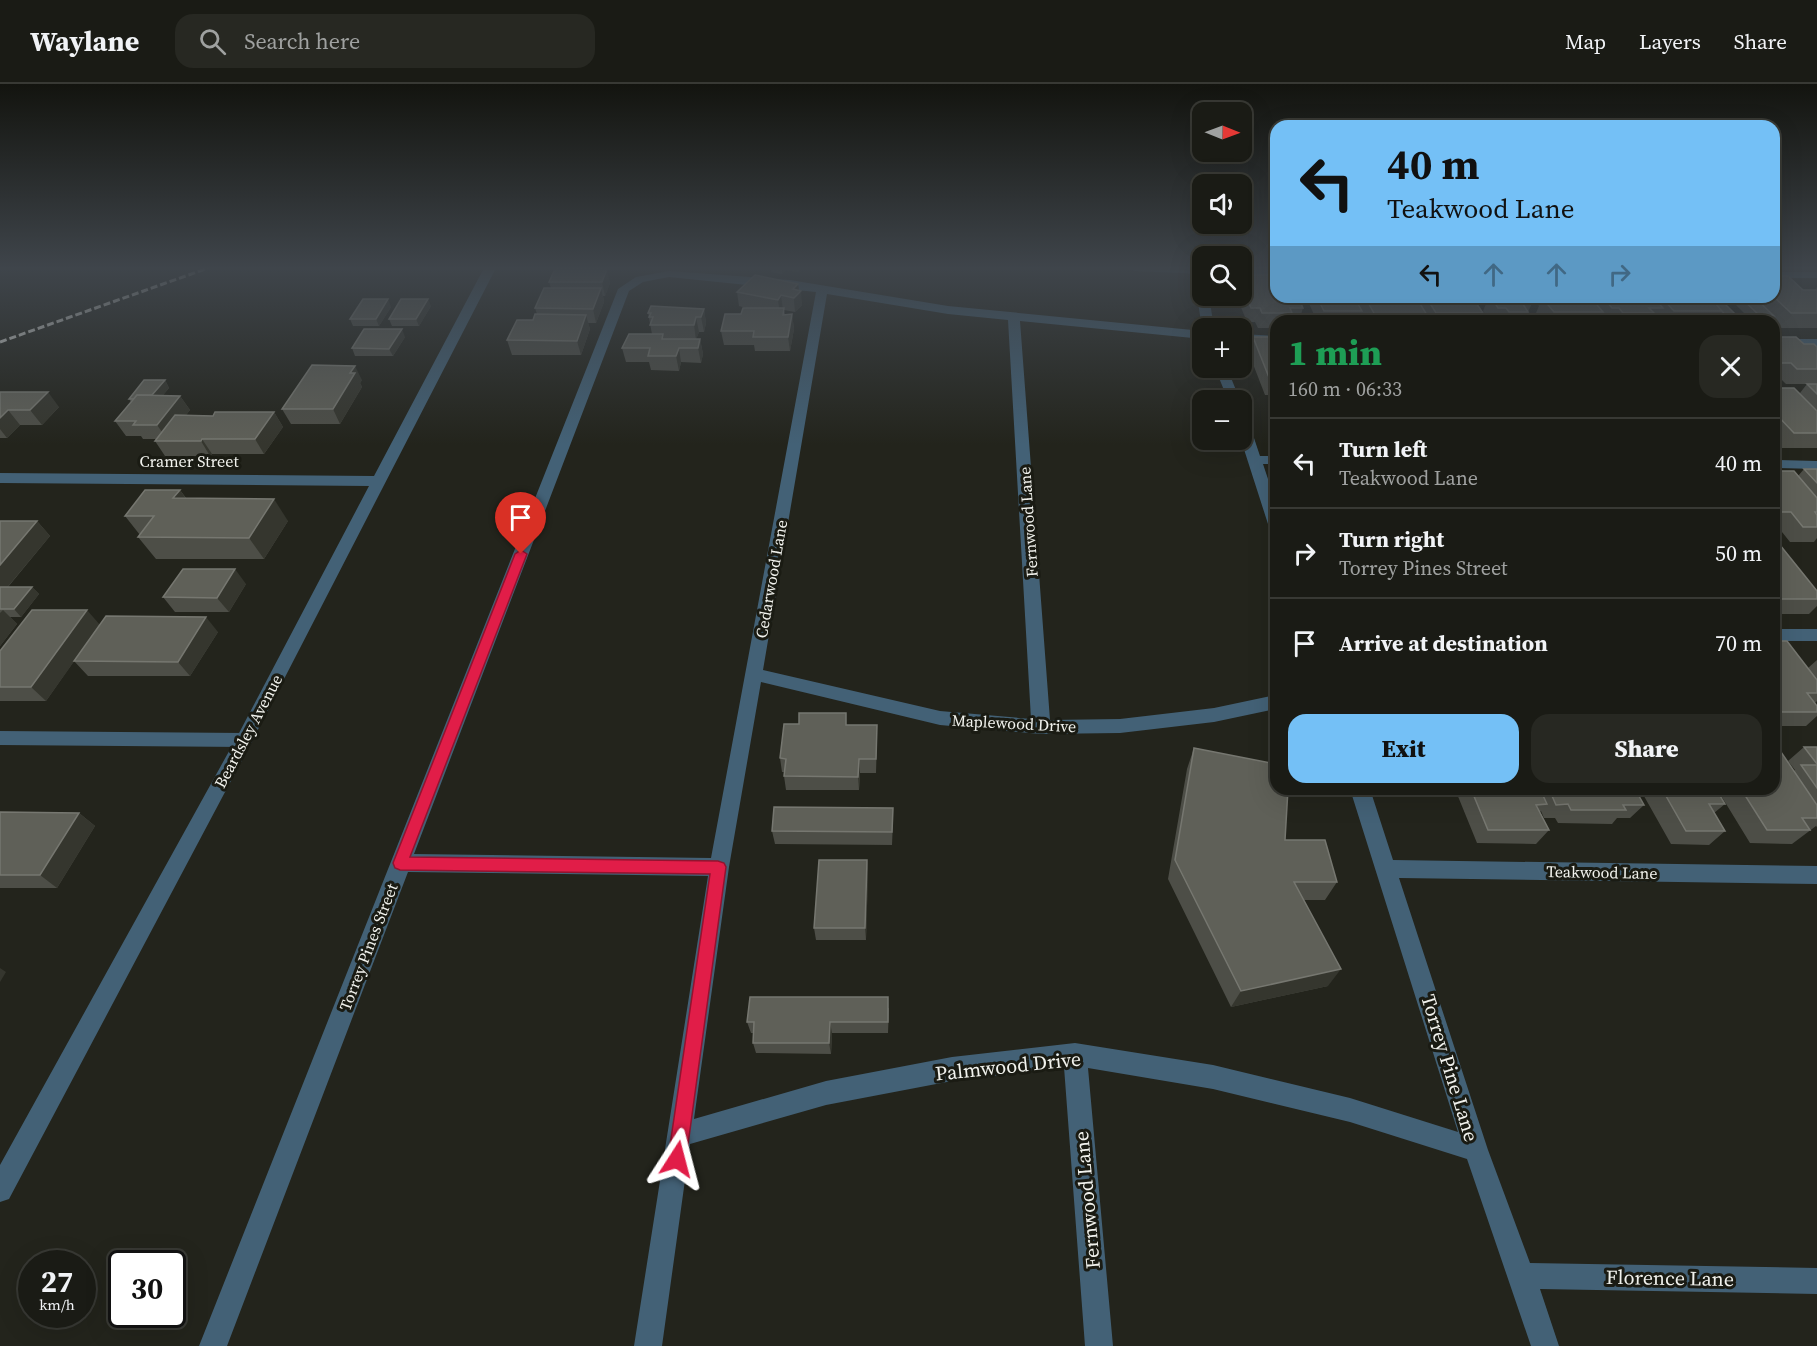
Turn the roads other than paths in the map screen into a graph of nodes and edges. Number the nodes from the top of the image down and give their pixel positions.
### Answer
1 (459, 327) edge
2 (609, 327) edge
3 (815, 327) edge
4 (1015, 327) edge
5 (1118, 327) edge
6 (1192, 334) edge
7 (1252, 339) edge
8 (1270, 340) edge
9 (1780, 343) edge
10 (1817, 343) edge
11 (1252, 449) edge
12 (1256, 460) junction
13 (1270, 460) edge
14 (1780, 464) edge
15 (1817, 465) edge
16 (0, 478) edge
17 (378, 481) junction
18 (1270, 505) edge
19 (1780, 635) edge
20 (1817, 635) edge
21 (754, 674) junction
22 (1270, 703) edge
23 (1041, 728) junction
24 (0, 738) edge
25 (244, 740) junction
26 (1362, 795) edge
27 (400, 863) junction
28 (718, 867) junction
29 (1387, 869) junction
30 (1817, 875) edge
31 (1075, 1054) junction
32 (680, 1136) junction
33 (1476, 1150) junction
34 (0, 1190) edge
35 (1522, 1276) junction
36 (1817, 1281) edge
37 (213, 1346) edge
38 (648, 1346) edge
39 (1099, 1346) edge
40 (1545, 1346) edge

1 - 17 street, Beardsley Avenue
2 - 27 street, Torrey Pines Street
3 - 21 street, Cedarwood Lane
4 - 23 street, Fernwood Lane
5 - 6 street, Torrey Pines Street
7 - 8 street
9 - 10 street
11 - 12 street
12 - 13 street
12 - 18 street
14 - 15 street
16 - 17 street, Cramer Street
17 - 25 street, Beardsley Avenue
19 - 20 street
21 - 23 street, Maplewood Drive
21 - 28 street, Cedarwood Lane
22 - 23 street, Maplewood Drive
24 - 25 street
25 - 34 street, Beardsley Avenue
26 - 29 street, Torrey Pine Lane
27 - 28 street
27 - 37 street, Torrey Pines Street
28 - 32 street, Cedarwood Lane
29 - 30 street, Teakwood Lane
29 - 33 street, Torrey Pine Lane
31 - 32 street, Palmwood Drive
31 - 33 street, Palmwood Drive
31 - 39 street, Fernwood Lane
32 - 38 street, Cedarwood Lane
33 - 35 street, Torrey Pine Lane
35 - 36 street, Florence Lane
35 - 40 street, Torrey Pine Lane

